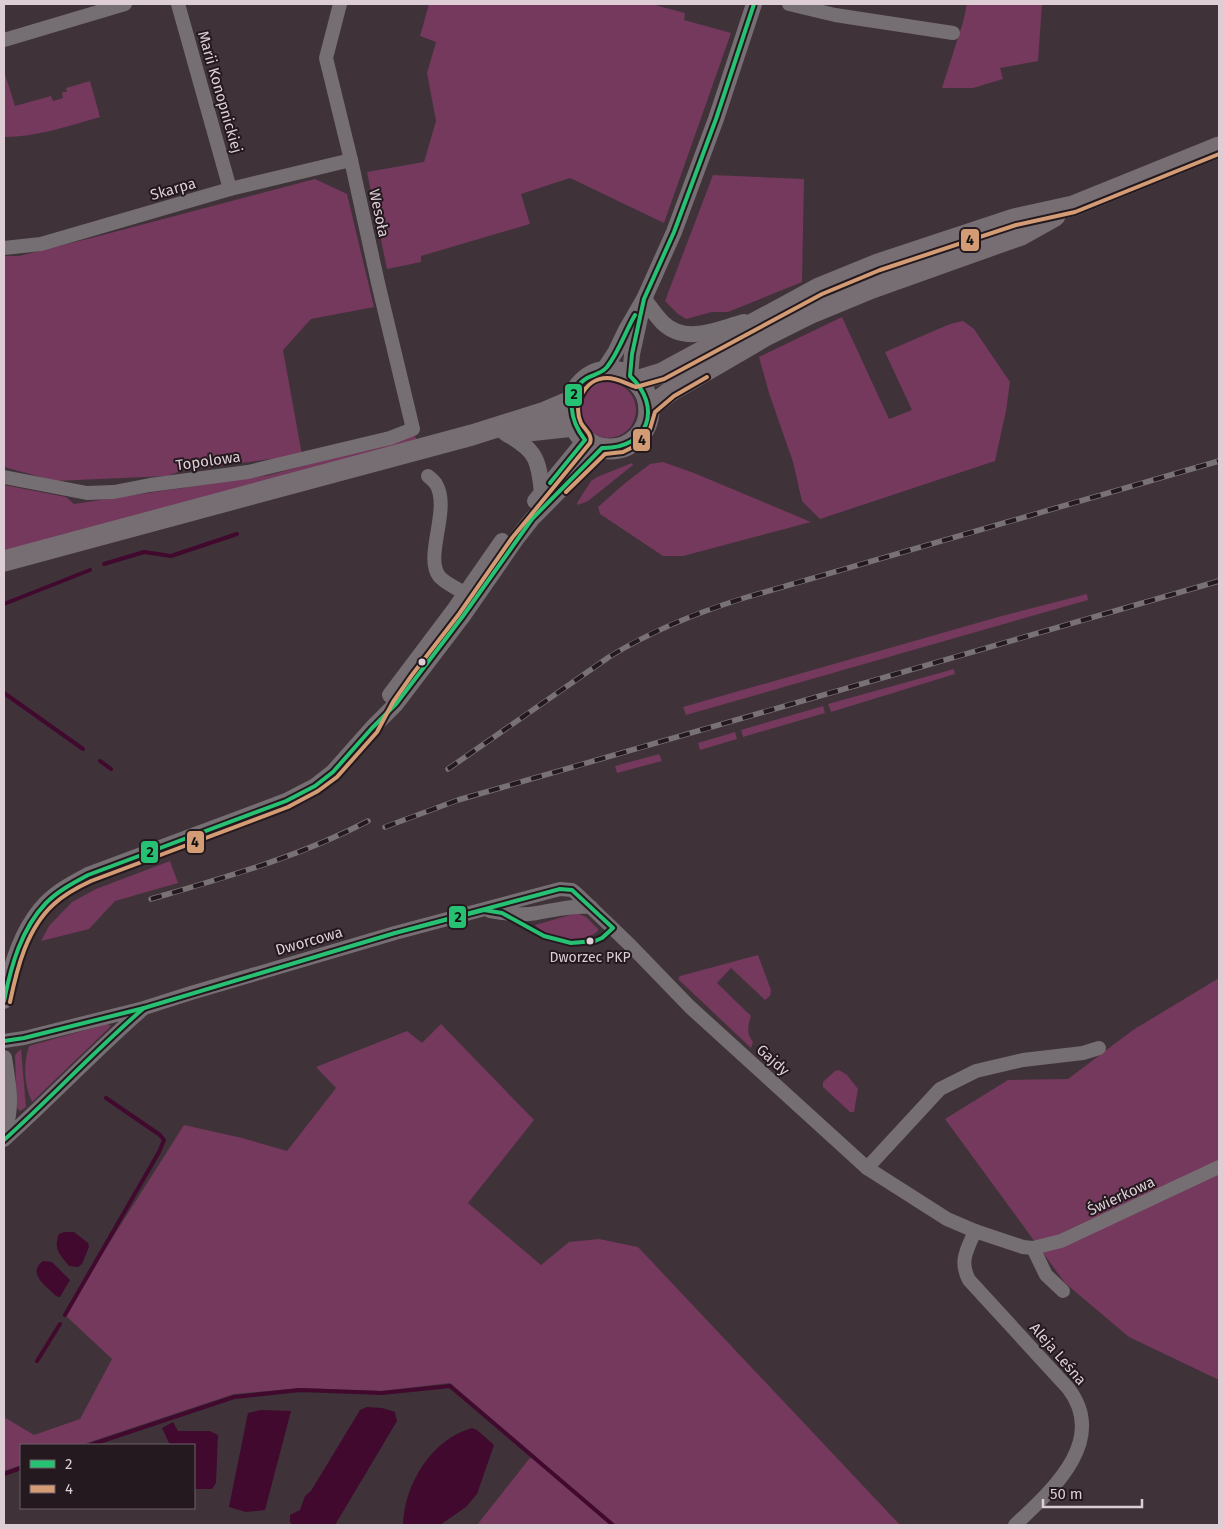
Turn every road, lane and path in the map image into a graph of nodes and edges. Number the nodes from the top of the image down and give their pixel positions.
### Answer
1 (125, 4) edge
2 (178, 4) edge
3 (340, 4) edge
4 (754, 4) edge
5 (789, 4) edge
6 (953, 33) dead end
7 (4, 40) edge
8 (1219, 147) edge
9 (351, 160) junction
10 (230, 189) junction
11 (1073, 206) junction
12 (4, 248) edge
13 (644, 298) junction
14 (768, 314) junction
15 (603, 371) junction
16 (633, 378) junction
17 (571, 401) junction
18 (649, 408) junction
19 (413, 429) joint
20 (504, 433) junction
21 (472, 435) junction
22 (587, 438) junction
23 (428, 476) dead end
24 (4, 477) edge
25 (542, 494) junction
26 (4, 561) edge
27 (471, 596) junction
28 (591, 907) junction
29 (484, 910) junction
30 (4, 1001) edge
31 (144, 1008) junction
32 (4, 1041) edge
33 (1099, 1048) dead end
34 (4, 1058) edge
35 (4, 1131) edge
36 (4, 1140) edge
37 (1219, 1167) edge
38 (867, 1168) junction
39 (947, 1219) joint
40 (975, 1231) junction
41 (1033, 1248) junction
42 (1064, 1291) dead end
43 (1015, 1525) edge

1 - 7 street
2 - 10 street, Marii Konopnickiej
3 - 9 street, Wesoła
4 - 13 street
5 - 6 street
8 - 11 main road
9 - 10 street, Skarpa
9 - 19 street, Wesoła
10 - 12 street, Skarpa
11 - 14 main road
11 - 18 main road
13 - 14 street
13 - 15 street
13 - 16 street
14 - 16 main road
15 - 16 main road
15 - 17 main road
16 - 18 main road
17 - 21 main road
17 - 22 main road
18 - 22 main road
19 - 24 street, Topolowa
20 - 21 main road
20 - 22 main road
20 - 25 street
21 - 26 main road
22 - 25 street
22 - 27 street
23 - 27 street
25 - 27 street
27 - 30 street
28 - 29 street, Dworcowa
28 - 29 street, Dworcowa
28 - 38 street, Gajdy
29 - 31 street, Dworcowa
31 - 32 street, Dworcowa
31 - 36 street, Dworcowa
33 - 38 street
34 - 35 street
37 - 41 street, Świerkowa
38 - 39 street, Gajdy
39 - 40 street, Świerkowa
40 - 41 street, Świerkowa
40 - 43 street, Aleja Leśna
41 - 42 street

